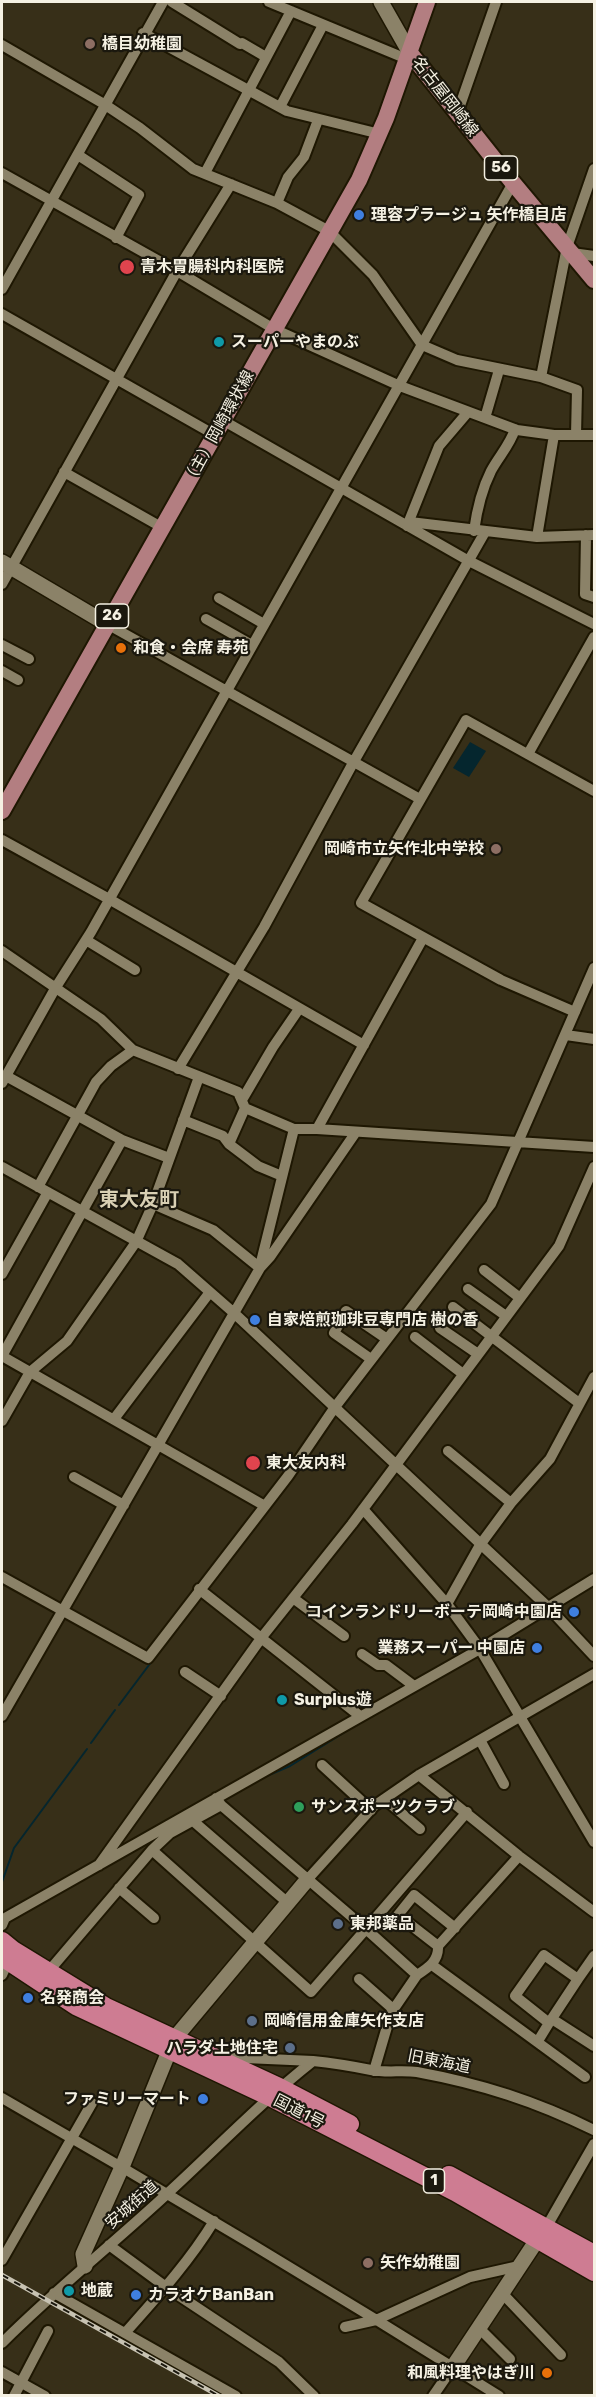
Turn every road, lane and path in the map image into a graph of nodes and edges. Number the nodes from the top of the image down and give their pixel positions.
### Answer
1 (163, 2) edge
2 (172, 2) edge
3 (269, 2) edge
4 (381, 2) edge
5 (427, 2) edge
6 (495, 2) edge
7 (291, 11) junction
8 (323, 25) junction
9 (143, 33) junction
10 (2, 45) edge
11 (410, 53) junction
12 (266, 57) junction
13 (247, 90) junction
14 (104, 104) junction
15 (280, 107) junction
16 (457, 114) junction
17 (318, 120) junction
18 (380, 134) junction
19 (78, 154) junction
20 (594, 169) edge
21 (2, 173) edge
22 (205, 173) junction
23 (513, 183) junction
24 (231, 184) junction
25 (51, 201) junction
26 (277, 202) junction
27 (329, 231) junction
28 (116, 238) junction
29 (570, 250) junction
30 (594, 256) edge
31 (177, 271) junction
32 (594, 280) edge
33 (2, 289) edge
34 (2, 314) edge
35 (274, 329) junction
36 (422, 345) junction
37 (499, 370) junction
38 (541, 377) junction
39 (116, 380) junction
40 (400, 386) junction
41 (468, 412) junction
42 (485, 418) junction
43 (219, 428) junction
44 (515, 429) junction
45 (554, 435) junction
46 (576, 435) junction
47 (594, 435) edge
48 (64, 472) junction
49 (341, 488) junction
50 (408, 524) junction
51 (163, 528) junction
52 (479, 532) junction
53 (590, 535) edge
54 (537, 537) junction
55 (469, 561) junction
56 (6, 565) edge
57 (2, 584) edge
58 (594, 597) edge
59 (219, 598) dead end
60 (206, 619) dead end
61 (107, 624) junction
62 (264, 624) junction
63 (594, 624) edge
64 (594, 638) edge
65 (2, 645) edge
66 (252, 645) junction
67 (29, 659) dead end
68 (2, 671) edge
69 (18, 680) dead end
70 (226, 691) junction
71 (528, 754) junction
72 (353, 763) junction
73 (594, 791) edge
74 (420, 799) junction
75 (2, 811) edge
76 (2, 840) edge
77 (109, 899) junction
78 (423, 938) junction
79 (86, 940) junction
80 (2, 951) edge
81 (594, 968) edge
82 (135, 970) dead end
83 (236, 974) junction
84 (56, 987) junction
85 (299, 1009) junction
86 (575, 1012) junction
87 (566, 1035) junction
88 (594, 1039) edge
89 (364, 1045) junction
90 (133, 1050) junction
91 (178, 1069) junction
92 (199, 1077) junction
93 (4, 1079) edge
94 (243, 1104) junction
95 (78, 1115) junction
96 (183, 1120) junction
97 (317, 1129) junction
98 (294, 1130) junction
99 (356, 1131) junction
100 (122, 1140) junction
101 (518, 1142) junction
102 (229, 1144) junction
103 (594, 1147) edge
104 (169, 1158) junction
105 (2, 1167) edge
106 (594, 1169) edge
107 (282, 1176) junction
108 (43, 1189) junction
109 (153, 1204) junction
110 (82, 1210) junction
111 (136, 1242) junction
112 (260, 1268) junction
113 (484, 1270) dead end
114 (2, 1274) edge
115 (468, 1288) dead end
116 (210, 1292) junction
117 (520, 1298) junction
118 (453, 1307) dead end
119 (234, 1313) junction
120 (507, 1316) junction
121 (440, 1328) dead end
122 (492, 1335) junction
123 (415, 1337) dead end
124 (387, 1339) junction
125 (478, 1354) junction
126 (2, 1356) edge
127 (371, 1359) junction
128 (30, 1372) junction
129 (463, 1374) junction
130 (593, 1382) edge
131 (579, 1403) junction
132 (334, 1407) junction
133 (114, 1419) junction
134 (2, 1421) edge
135 (159, 1445) junction
136 (448, 1451) dead end
137 (395, 1466) junction
138 (74, 1477) dead end
139 (511, 1503) junction
140 (124, 1505) junction
141 (265, 1506) junction
142 (363, 1509) junction
143 (480, 1545) junction
144 (2, 1577) edge
145 (594, 1579) edge
146 (199, 1589) junction
147 (293, 1598) junction
148 (447, 1604) junction
149 (549, 1608) junction
150 (63, 1610) junction
151 (344, 1636) dead end
152 (262, 1637) junction
153 (480, 1648) junction
154 (362, 1654) dead end
155 (594, 1656) edge
156 (185, 1672) dead end
157 (594, 1674) edge
158 (414, 1686) junction
159 (220, 1696) junction
160 (2, 1716) edge
161 (360, 1716) junction
162 (519, 1716) junction
163 (480, 1740) junction
164 (322, 1765) dead end
165 (419, 1776) junction
166 (504, 1784) dead end
167 (385, 1799) junction
168 (219, 1801) junction
169 (371, 1810) junction
170 (467, 1812) junction
171 (192, 1820) junction
172 (420, 1829) dead end
173 (594, 1842) edge
174 (152, 1850) junction
175 (519, 1856) junction
176 (99, 1865) junction
177 (307, 1880) junction
178 (120, 1888) junction
179 (288, 1903) junction
180 (594, 1912) edge
181 (154, 1918) dead end
182 (2, 1925) edge
183 (455, 1928) junction
184 (366, 1929) junction
185 (255, 1940) junction
186 (2, 1941) edge
187 (438, 1946) junction
188 (594, 1956) edge
189 (4, 1964) edge
190 (432, 1965) junction
191 (48, 1972) junction
192 (417, 1975) junction
193 (359, 1979) dead end
194 (578, 1979) junction
195 (393, 2009) junction
196 (550, 2021) junction
197 (538, 2041) junction
198 (171, 2045) junction
199 (594, 2046) edge
200 (212, 2056) junction
201 (313, 2061) junction
202 (374, 2071) junction
203 (585, 2077) dead end
204 (275, 2092) junction
205 (2, 2098) edge
206 (92, 2103) dead end
207 (594, 2130) edge
208 (72, 2139) junction
209 (594, 2144) edge
210 (122, 2167) junction
211 (168, 2193) junction
212 (214, 2221) junction
213 (542, 2233) junction
214 (109, 2245) junction
215 (594, 2254) edge
216 (2, 2260) edge
217 (85, 2266) junction
218 (519, 2266) junction
219 (594, 2272) edge
220 (166, 2287) junction
221 (54, 2293) junction
222 (502, 2293) junction
223 (376, 2320) junction
224 (345, 2327) dead end
225 (479, 2328) junction
226 (48, 2331) dead end
227 (125, 2333) junction
228 (2, 2343) edge
229 (561, 2355) dead end
230 (510, 2359) dead end
231 (453, 2367) junction
232 (2, 2372) edge
233 (21, 2382) junction
234 (14, 2396) edge
235 (45, 2396) edge
236 (236, 2396) edge
237 (314, 2396) edge
238 (433, 2396) edge
239 (499, 2396) edge

1 - 9 street
2 - 12 street
3 - 7 street
4 - 11 street, 56
5 - 11 main road, （主）岡崎環状線 / 26
6 - 16 street
7 - 8 street
7 - 12 street
8 - 11 street
8 - 15 street
9 - 13 street
9 - 14 street
10 - 14 street
11 - 16 main road, 名古屋岡崎線 / 56
11 - 18 main road, （主）岡崎環状線 / 26
12 - 13 street
13 - 15 street
13 - 22 street
14 - 19 street
14 - 22 street
15 - 17 street
16 - 23 main road, 名古屋岡崎線 / 56
17 - 18 street
17 - 26 street
18 - 27 main road, （主）岡崎環状線 / 26
19 - 25 street
19 - 28 street
20 - 29 street
21 - 25 street
22 - 24 street
23 - 29 main road, 名古屋岡崎線 / 56
23 - 36 street
24 - 26 street
24 - 31 street
25 - 28 street
25 - 33 street
26 - 27 street
27 - 35 main road, （主）岡崎環状線 / 26
27 - 36 street
28 - 31 street
29 - 30 street
29 - 32 main road, 名古屋岡崎線 / 56
29 - 38 street
31 - 35 street
31 - 39 street
34 - 39 street
35 - 40 street
35 - 43 main road, （主）岡崎環状線 / 26
36 - 37 street
36 - 40 street
37 - 38 street
37 - 42 street
38 - 46 street
39 - 43 street
39 - 48 street
40 - 41 street
40 - 49 street
41 - 42 street
41 - 50 street
42 - 44 street
43 - 49 street
43 - 51 main road, （主）岡崎環状線 / 26
44 - 45 street
44 - 52 street
45 - 46 street
45 - 54 street
46 - 47 street
48 - 51 street
48 - 56 street
49 - 50 street
49 - 62 street
50 - 52 street
50 - 55 street
51 - 61 main road, （主）岡崎環状線 / 26
52 - 54 street
52 - 55 street
53 - 54 street
53 - 58 street
55 - 63 street
55 - 72 street
56 - 57 street
56 - 61 street
59 - 62 street
60 - 66 street
61 - 70 street
61 - 75 main road, （主）岡崎環状線 / 26
62 - 66 street
64 - 71 street
65 - 67 street
66 - 70 street
68 - 69 street
70 - 72 street
70 - 77 street
71 - 73 street
71 - 74 street
72 - 74 street
72 - 83 street
74 - 78 street
76 - 77 street
77 - 79 street
77 - 83 street
78 - 86 street
78 - 89 street
79 - 82 street
79 - 84 street
80 - 84 street
81 - 86 street
83 - 85 street
83 - 91 street
84 - 90 street
84 - 93 street
85 - 89 street
85 - 94 street
86 - 87 street
87 - 88 street
87 - 101 street
89 - 97 street
90 - 91 street
90 - 95 street
91 - 92 street
92 - 94 street
92 - 96 street
93 - 95 street
94 - 98 street
94 - 102 street
95 - 100 street
95 - 108 street
96 - 102 street
96 - 104 street
97 - 98 street
97 - 99 street
98 - 107 street
99 - 101 street
99 - 112 street
100 - 104 street
100 - 110 street
101 - 103 street
101 - 124 street
102 - 107 street
104 - 109 street
105 - 108 street
106 - 117 street
107 - 112 street
108 - 110 street
108 - 114 street
109 - 111 street
109 - 112 street
110 - 111 street
110 - 126 street
111 - 116 street
111 - 128 street
112 - 119 street
113 - 117 street
115 - 120 street
116 - 119 street
116 - 133 street
117 - 120 street
118 - 122 street
119 - 132 street
119 - 135 street
120 - 122 street
121 - 125 street
122 - 125 street
122 - 131 street
123 - 129 street
124 - 127 street
124 - 127 street
125 - 129 street
126 - 128 street
127 - 132 street
128 - 133 street
128 - 134 street
129 - 137 street
130 - 131 street
131 - 139 street
132 - 137 street
132 - 141 street
133 - 135 street
135 - 140 street
135 - 141 street
136 - 139 street
137 - 142 street
137 - 143 street
138 - 140 street
139 - 143 street
140 - 150 street
141 - 146 street
142 - 147 street
142 - 148 street
143 - 148 street
143 - 149 street
144 - 150 street
145 - 149 street
146 - 150 street
146 - 152 street
147 - 151 street
147 - 152 street
148 - 153 street
149 - 153 street
149 - 155 street
150 - 160 street
152 - 159 street
152 - 161 street
153 - 158 street
153 - 162 street
154 - 158 street
156 - 159 street
157 - 162 street
158 - 161 street
159 - 176 street
161 - 168 street
162 - 163 street
162 - 173 street
163 - 165 street
163 - 166 street
164 - 169 street
165 - 167 street
165 - 170 street
167 - 169 street
167 - 172 street
168 - 171 street
168 - 176 street
168 - 177 street
169 - 177 street
170 - 175 street
170 - 184 street
171 - 174 street
171 - 179 street
174 - 178 street
174 - 185 street
175 - 180 street
175 - 183 street
176 - 182 street
177 - 179 street
177 - 184 street
178 - 181 street
178 - 191 street
179 - 185 street
183 - 187 street
183 - 187 street
184 - 185 street
184 - 192 street
185 - 198 street
186 - 191 highway, 国道1号 / 1
187 - 190 street
188 - 194 street
189 - 198 highway, 国道1号 / 1
190 - 192 street
190 - 197 street
191 - 198 highway, 国道1号 / 1
192 - 195 street
193 - 195 street
194 - 196 street
194 - 196 street
195 - 202 street
196 - 197 street
196 - 199 street
197 - 203 street
198 - 200 highway, 国道1号 / 1
198 - 204 highway, 国道1号 / 1
198 - 210 street
200 - 201 street, 旧東海道
200 - 204 highway, 国道1号 / 1
201 - 202 street, 旧東海道
201 - 204 street
202 - 207 street, 旧東海道
204 - 211 street, 安城街道
204 - 213 highway, 国道1号 / 1
205 - 208 street
206 - 208 street
208 - 210 street
208 - 216 street
209 - 213 street
210 - 211 street
210 - 217 street
211 - 212 street
211 - 214 street, 安城街道
212 - 220 street
212 - 223 street
213 - 215 highway, 国道1号 / 1
213 - 218 street
213 - 219 highway, 国道1号 / 1
214 - 217 street, 安城街道
214 - 220 street
217 - 221 street, 安城街道
218 - 222 street
218 - 223 street
220 - 227 street
220 - 237 street
221 - 227 street
221 - 228 street, 安城街道
222 - 225 street
222 - 229 street
223 - 224 street
223 - 231 street
225 - 230 street
225 - 231 street
226 - 233 street
227 - 236 street
231 - 238 street
231 - 239 street
232 - 233 street
233 - 234 street
233 - 235 street

